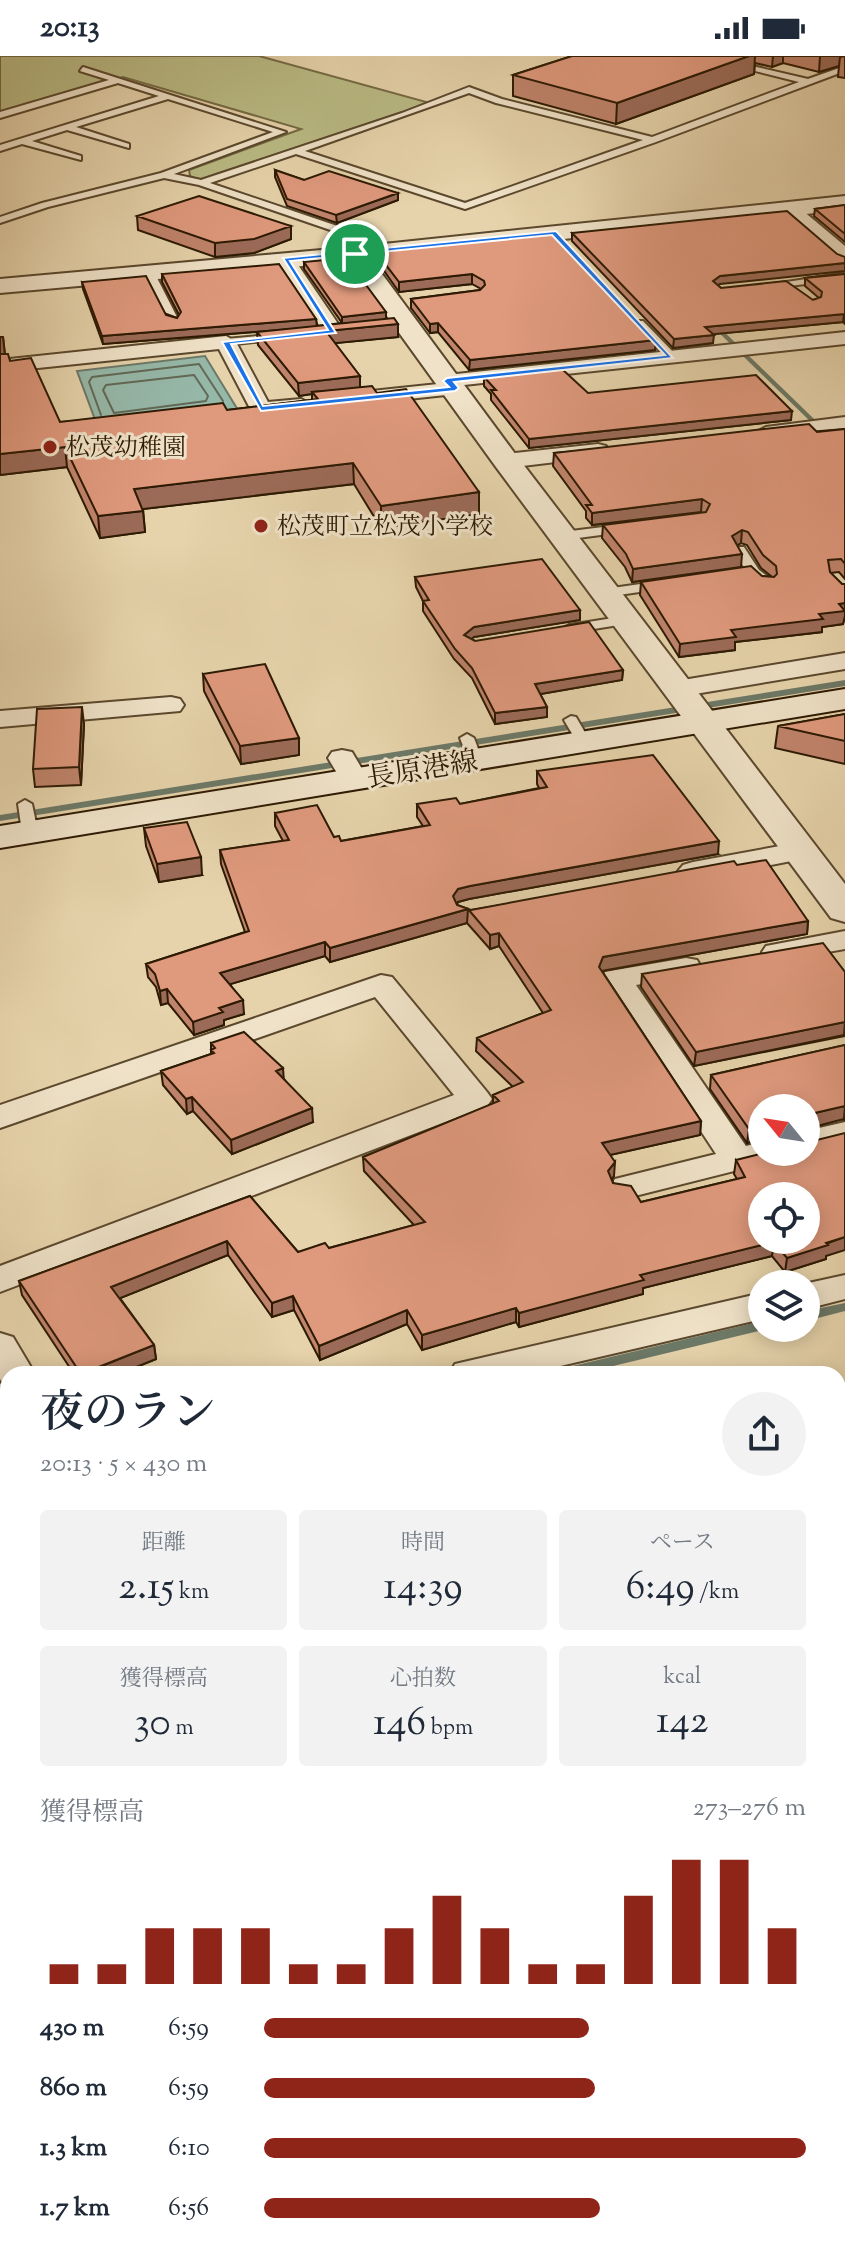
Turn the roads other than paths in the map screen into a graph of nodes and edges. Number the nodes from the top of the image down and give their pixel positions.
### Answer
1 (700, 56) edge
2 (845, 68) edge
3 (83, 69) dead end
4 (118, 80) junction
5 (809, 82) junction
6 (168, 96) junction
7 (0, 115) edge
8 (66, 127) junction
9 (653, 140) junction
10 (22, 141) junction
11 (126, 146) dead end
12 (0, 148) edge
13 (295, 151) junction
14 (78, 158) dead end
15 (164, 175) junction
16 (201, 183) junction
17 (845, 203) edge
18 (790, 209) junction
19 (0, 212) edge
20 (14, 217) junction
21 (0, 220) edge
22 (355, 254) junction
23 (845, 256) edge
24 (285, 260) junction
25 (149, 272) junction
26 (845, 276) edge
27 (789, 283) junction
28 (0, 286) edge
29 (747, 287) edge
30 (801, 293) edge
31 (628, 311) edge
32 (174, 321) edge
33 (333, 331) edge
34 (287, 336) edge
35 (845, 338) edge
36 (226, 342) junction
37 (671, 356) junction
38 (0, 366) edge
39 (451, 384) junction
40 (845, 423) edge
41 (743, 435) edge
42 (616, 449) edge
43 (506, 461) junction
44 (639, 526) edge
45 (563, 536) junction
46 (740, 550) edge
47 (754, 572) junction
48 (740, 574) edge
49 (680, 583) edge
50 (768, 584) edge
51 (605, 593) junction
52 (626, 620) junction
53 (550, 632) edge
54 (845, 661) edge
55 (845, 699) edge
56 (171, 705) dead end
57 (690, 706) junction
58 (0, 719) edge
59 (18, 825) edge
60 (802, 851) junction
61 (667, 876) edge
62 (845, 910) edge
63 (845, 940) edge
64 (754, 956) edge
65 (708, 963) edge
66 (0, 1117) edge
67 (845, 1133) edge
68 (820, 1139) edge
69 (748, 1150) edge
70 (748, 1157) edge
71 (627, 1187) edge
72 (0, 1280) edge
73 (845, 1287) edge
74 (820, 1293) edge
75 (748, 1309) edge
76 (0, 1346) edge
77 (11, 1366) edge
78 (503, 1366) edge

1 - 5 lane
2 - 5 lane
3 - 4 lane
4 - 6 lane
4 - 7 lane
5 - 9 lane
6 - 8 lane
6 - 15 lane
8 - 10 lane
8 - 11 lane
9 - 13 lane
9 - 13 lane
10 - 12 lane
10 - 14 lane
13 - 16 lane
15 - 16 lane
15 - 20 lane
16 - 22 lane
17 - 18 street
18 - 22 street
18 - 23 street
19 - 20 lane
20 - 21 lane
22 - 24 street
22 - 39 street
24 - 25 street
24 - 33 street
25 - 28 street
25 - 32 lane
26 - 27 lane
27 - 29 lane
27 - 30 lane
31 - 37 lane
34 - 36 lane
35 - 37 street
36 - 38 street
36 - 39 street
37 - 39 street
39 - 43 street
40 - 41 street
42 - 43 street
43 - 45 street
44 - 45 lane
45 - 51 street
46 - 47 lane
47 - 48 lane
47 - 50 lane
49 - 51 lane
51 - 52 street
52 - 53 lane
52 - 57 street
54 - 57 street
55 - 57 street, 長原港線
56 - 58 street
57 - 59 street, 長原港線
57 - 60 street
60 - 61 street
60 - 62 street
63 - 64 street
65 - 69 street
66 - 72 street
67 - 68 street
70 - 71 street
73 - 74 street
75 - 78 street
76 - 77 street

